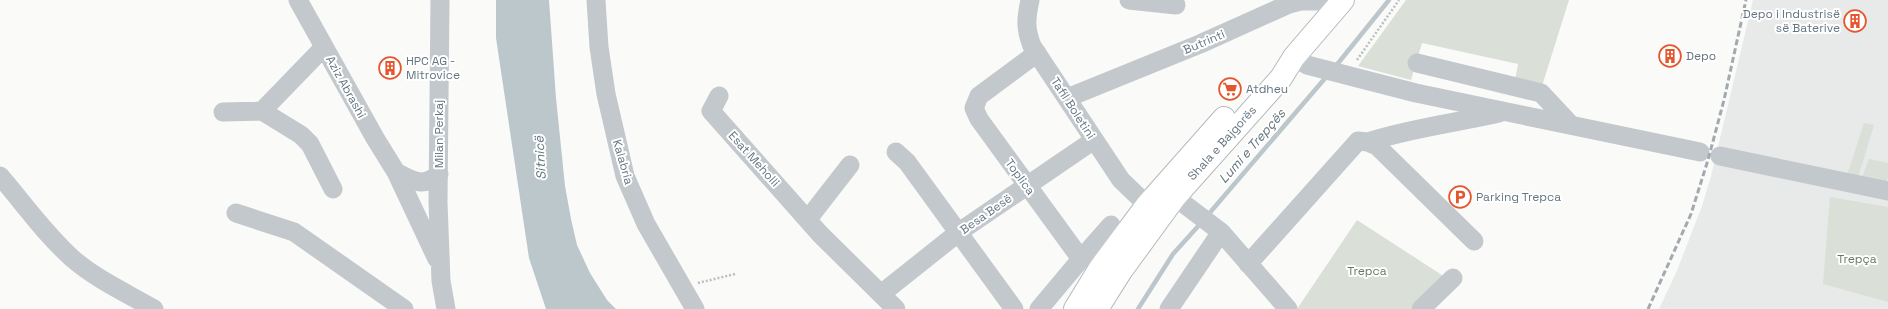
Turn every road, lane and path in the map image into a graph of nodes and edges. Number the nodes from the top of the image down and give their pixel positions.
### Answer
1 (298, 0) edge
2 (440, 0) edge
3 (596, 0) edge
4 (1028, 0) edge
5 (1129, 0) edge
6 (1343, 0) edge
7 (1399, 0) edge
8 (1176, 5) dead end
9 (324, 47) junction
10 (1037, 53) junction
11 (1301, 61) junction
12 (1417, 63) dead end
13 (1344, 75) junction
14 (719, 96) dead end
15 (1067, 98) junction
16 (262, 111) junction
17 (1504, 111) junction
18 (223, 112) dead end
19 (1571, 125) junction
20 (1094, 140) junction
21 (1368, 142) junction
22 (896, 152) dead end
23 (1700, 152) dead end
24 (1720, 156) dead end
25 (850, 165) dead end
26 (396, 172) junction
27 (439, 174) junction
28 (0, 176) edge
29 (1026, 186) junction
30 (333, 190) dead end
31 (1888, 190) edge
32 (1176, 197) junction
33 (1147, 205) junction
34 (236, 213) dead end
35 (808, 219) junction
36 (1111, 225) dead end
37 (1217, 229) junction
38 (959, 232) junction
39 (1474, 241) dead end
40 (1082, 259) junction
41 (1248, 264) junction
42 (441, 267) junction
43 (735, 274) dead end
44 (1453, 278) dead end
45 (682, 286) junction
46 (881, 294) junction
47 (154, 309) edge
48 (404, 309) edge
49 (446, 309) edge
50 (695, 309) edge
51 (896, 309) edge
52 (1014, 309) edge
53 (1039, 309) edge
54 (1075, 309) edge
55 (1097, 309) edge
56 (1169, 309) edge
57 (1288, 309) edge
58 (1421, 309) edge

1 - 9 street, Aziz Abrashi
2 - 27 street, Milan Perkaj
3 - 45 street, Kalabria
4 - 10 street, Tafil Boletini
5 - 8 street
6 - 11 main road, Shala e Bajgorës
6 - 15 street, Butrinti
7 - 13 path
9 - 16 street
9 - 26 street, Aziz Abrashi
10 - 15 street, Tafil Boletini
10 - 29 street, Toplica
11 - 13 street
11 - 32 main road, Shala e Bajgorës
12 - 19 street
13 - 17 street
14 - 35 street, Esat Meholli
15 - 20 street, Tafil Boletini
16 - 18 street
16 - 30 street
17 - 19 street
17 - 21 street
19 - 23 street
20 - 29 street, Besa Besë
20 - 33 street, Tafil Boletini
21 - 39 street
21 - 41 street
22 - 38 street
24 - 31 street
25 - 35 street
26 - 27 street, Aziz Abrashi
26 - 42 street, Aziz Abrashi
27 - 42 street, Milan Perkaj
28 - 47 street
29 - 38 street, Besa Besë
29 - 40 street, Toplica
32 - 33 main road, Shala e Bajgorës
32 - 37 street
32 - 55 main road, Shala e Bajgorës
33 - 54 main road, Shala e Bajgorës
34 - 48 street
35 - 46 street, Esat Meholli
36 - 40 street
37 - 41 street
37 - 56 street
38 - 46 street, Besa Besë
38 - 52 street
40 - 53 street
41 - 57 street
42 - 49 street, Aziz Abrashi
43 - 45 path
44 - 58 street
45 - 50 street, Kalabria
46 - 51 street, Esat Meholli

